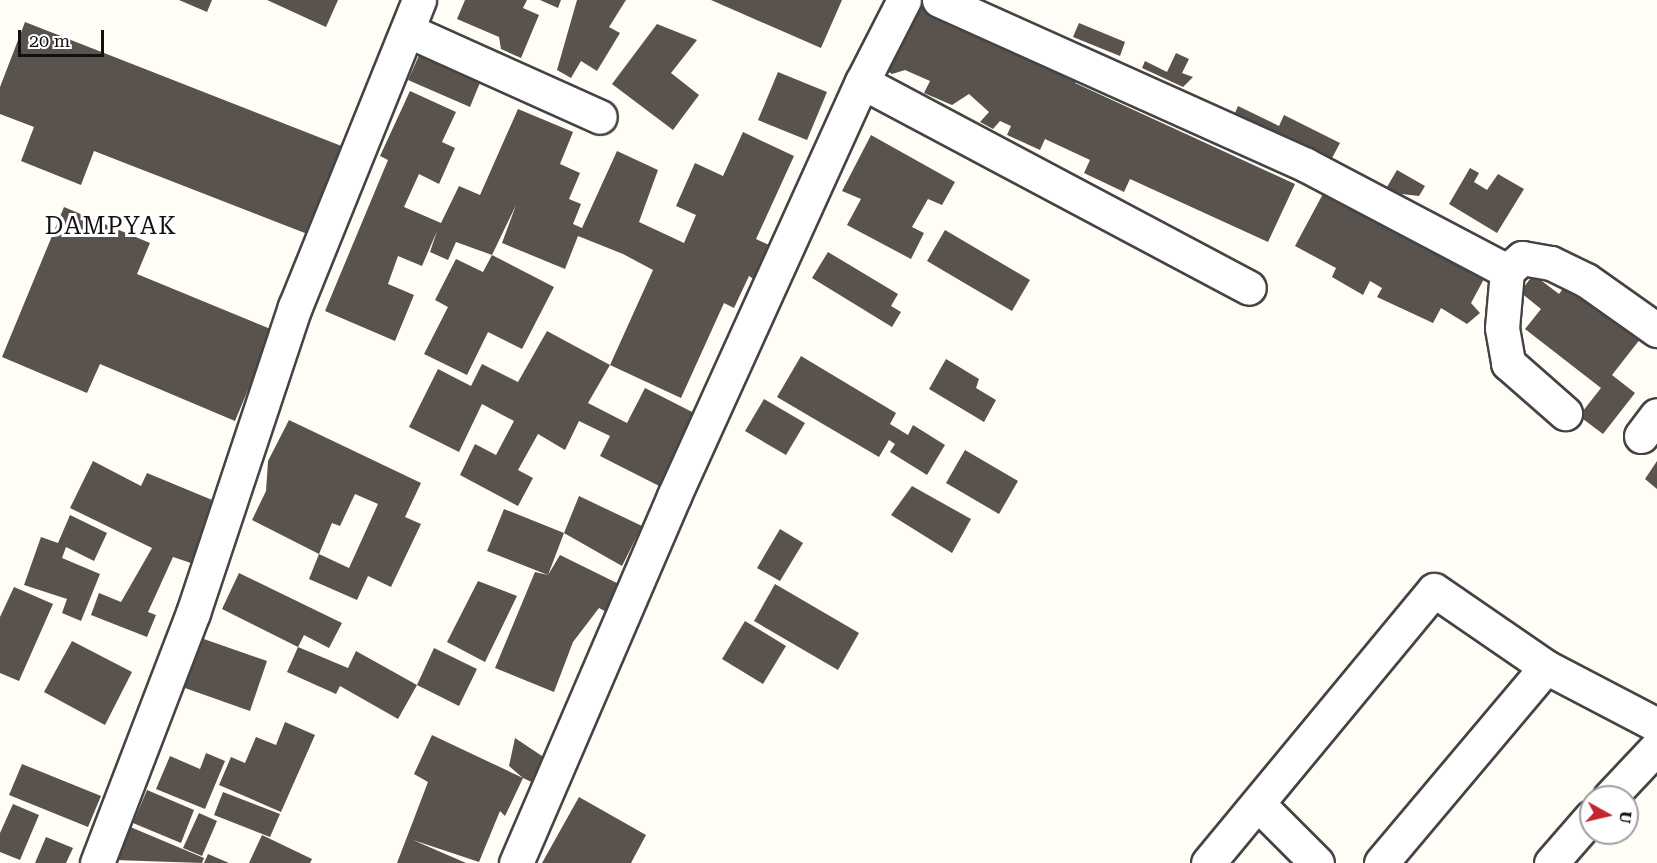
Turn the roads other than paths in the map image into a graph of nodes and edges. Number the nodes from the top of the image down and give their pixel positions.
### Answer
1 (419, 0) edge
2 (904, 0) edge
3 (939, 0) edge
4 (409, 31) junction
5 (861, 82) junction
6 (600, 117) dead end
7 (1507, 271) junction
8 (1249, 288) dead end
9 (1657, 330) edge
10 (1565, 413) dead end
11 (1546, 667) junction
12 (1657, 725) edge
13 (1657, 747) edge
14 (1621, 785) edge
15 (1259, 805) junction
16 (1579, 831) edge
17 (97, 863) edge
18 (516, 863) edge
19 (1208, 863) edge
20 (1317, 863) edge
21 (1381, 863) edge
22 (1551, 863) edge

1 - 4 street
2 - 5 street
3 - 7 street
4 - 6 street
4 - 17 street
5 - 8 street
5 - 18 street
7 - 9 street
7 - 10 street
11 - 12 street
11 - 15 street
11 - 21 street
13 - 14 street
15 - 19 street
15 - 20 street
16 - 22 street

